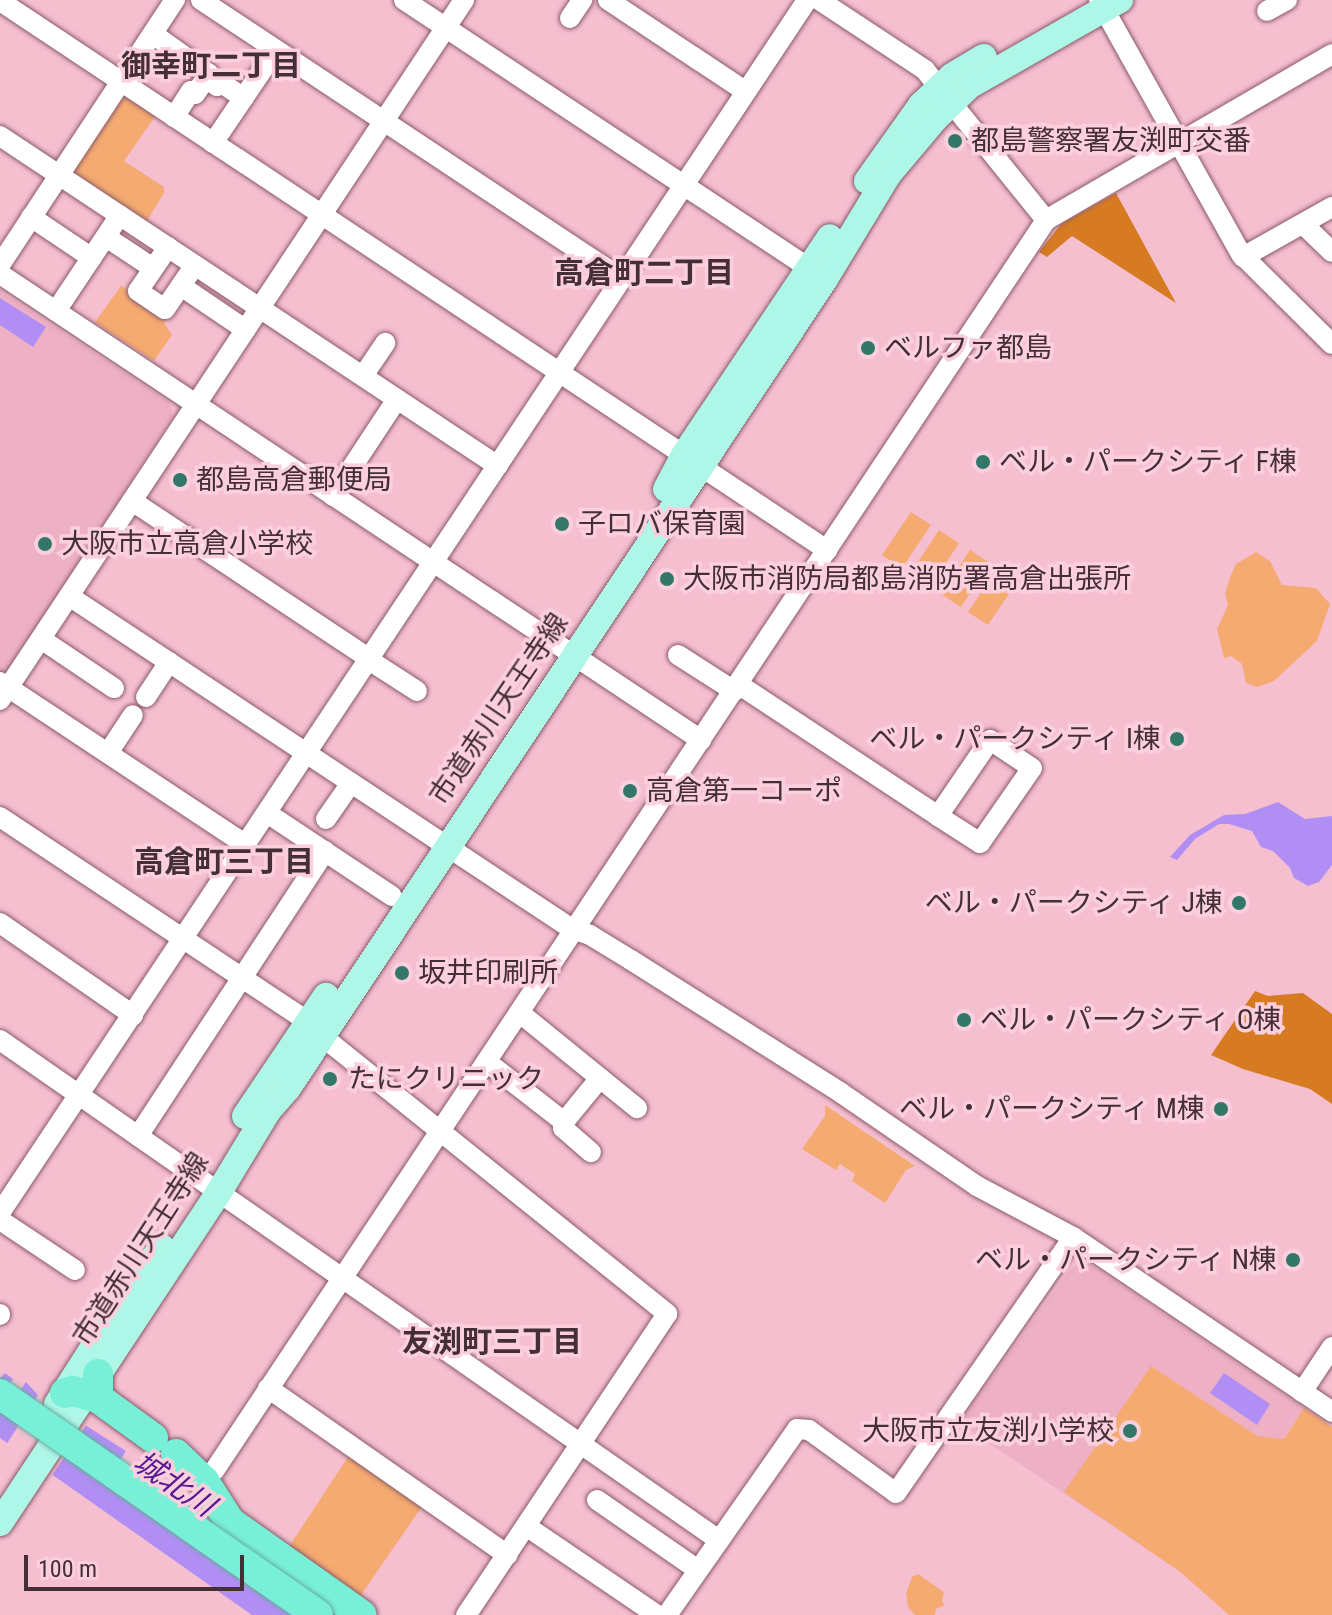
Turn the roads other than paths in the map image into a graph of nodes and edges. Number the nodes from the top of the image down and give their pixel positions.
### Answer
1 (175, 0) edge
2 (201, 0) edge
3 (404, 0) edge
4 (464, 0) edge
5 (582, 0) edge
6 (608, 0) edge
7 (807, 0) edge
8 (819, 0) edge
9 (1287, 0) edge
10 (0, 1) edge
11 (1101, 2) edge
12 (1267, 11) dead end
13 (570, 18) dead end
14 (446, 28) junction
15 (153, 34) junction
16 (276, 50) junction
17 (1332, 54) edge
18 (206, 79) junction
19 (121, 82) junction
20 (745, 91) junction
21 (946, 93) junction
22 (244, 98) junction
23 (174, 117) junction
24 (384, 121) junction
25 (0, 136) edge
26 (1177, 142) junction
27 (213, 143) junction
28 (59, 175) junction
29 (684, 186) junction
30 (1332, 207) edge
31 (120, 215) junction
32 (322, 215) junction
33 (31, 217) junction
34 (1046, 220) junction
35 (1303, 224) junction
36 (106, 237) junction
37 (168, 247) junction
38 (1332, 252) edge
39 (1243, 257) junction
40 (92, 258) junction
41 (0, 265) edge
42 (195, 265) junction
43 (153, 268) junction
44 (817, 273) junction
45 (0, 274) edge
46 (622, 279) junction
47 (181, 286) junction
48 (260, 308) junction
49 (56, 311) junction
50 (246, 330) junction
51 (385, 343) dead end
52 (1332, 344) edge
53 (559, 373) junction
54 (363, 376) junction
55 (397, 399) junction
56 (196, 404) junction
57 (692, 461) junction
58 (498, 466) junction
59 (333, 496) junction
60 (132, 501) junction
61 (827, 550) junction
62 (433, 562) junction
63 (69, 596) junction
64 (41, 639) junction
65 (566, 650) junction
66 (678, 655) dead end
67 (369, 659) junction
68 (169, 662) junction
69 (736, 687) junction
70 (114, 688) dead end
71 (3, 690) edge
72 (417, 691) dead end
73 (146, 697) dead end
74 (133, 715) dead end
75 (701, 740) junction
76 (108, 753) junction
77 (307, 754) junction
78 (351, 783) junction
79 (267, 813) junction
80 (938, 816) junction
81 (0, 817) edge
82 (326, 819) dead end
83 (439, 842) junction
84 (246, 845) junction
85 (325, 851) junction
86 (392, 896) junction
87 (0, 923) edge
88 (574, 931) junction
89 (184, 939) junction
90 (241, 977) junction
91 (520, 1013) junction
92 (133, 1015) junction
93 (315, 1029) junction
94 (0, 1040) edge
95 (487, 1062) junction
96 (600, 1078) junction
97 (80, 1096) junction
98 (637, 1108) dead end
99 (564, 1122) junction
100 (441, 1132) junction
101 (138, 1136) junction
102 (591, 1152) dead end
103 (212, 1187) junction
104 (1, 1209) edge
105 (1073, 1237) junction
106 (75, 1270) dead end
107 (344, 1278) junction
108 (1332, 1347) edge
109 (268, 1388) junction
110 (85, 1392) junction
111 (1302, 1392) junction
112 (0, 1394) edge
113 (1332, 1412) edge
114 (0, 1416) edge
115 (582, 1444) junction
116 (214, 1471) dead end
117 (22, 1473) junction
118 (0, 1491) edge
119 (597, 1500) dead end
120 (0, 1523) edge
121 (526, 1526) junction
122 (719, 1540) junction
123 (507, 1555) junction
124 (698, 1570) junction
125 (286, 1615) edge
126 (318, 1615) edge
127 (362, 1615) edge
128 (466, 1615) edge
129 (657, 1615) edge
130 (667, 1615) edge

1 - 15 street
2 - 16 street
3 - 14 street
4 - 14 street
5 - 13 street
6 - 20 street
7 - 20 street
8 - 21 street
9 - 12 street
10 - 19 street
11 - 21 main road, 市道赤川天王寺線
11 - 26 street
14 - 24 street
14 - 29 street
15 - 18 street
15 - 19 street
16 - 22 street
16 - 24 street
17 - 26 street
18 - 22 street
18 - 23 street
19 - 23 street
19 - 28 street
20 - 29 street
21 - 34 street
21 - 44 main road, 市道赤川天王寺線
22 - 27 street
23 - 27 street
24 - 32 street
24 - 46 street
25 - 28 street
26 - 34 street
26 - 39 street
27 - 32 street
28 - 31 street
28 - 33 street
29 - 44 street
29 - 46 street
30 - 35 street
31 - 36 street
31 - 37 street
32 - 48 street
32 - 53 street
33 - 40 street
33 - 41 street
34 - 61 street
35 - 38 street
35 - 39 street
36 - 40 street
36 - 43 street
37 - 42 street
37 - 43 street
39 - 52 street
40 - 49 street
42 - 47 street
42 - 48 street
43 - 47 street
44 - 57 main road, 市道赤川天王寺線
45 - 49 street
46 - 53 street
47 - 50 street
48 - 50 street
48 - 54 street
49 - 56 street
50 - 56 street
51 - 54 street
53 - 57 street
53 - 58 street
54 - 55 street
55 - 58 street
55 - 59 street
56 - 59 street
56 - 60 street
57 - 61 street
57 - 65 main road, 市道赤川天王寺線
58 - 62 street
59 - 62 street
60 - 63 street
60 - 67 street
61 - 69 street
62 - 65 street
62 - 67 street
63 - 64 street
63 - 68 street
64 - 70 street
64 - 71 street
65 - 75 street
65 - 83 main road, 市道赤川天王寺線
66 - 69 street
67 - 72 street
67 - 77 street
68 - 73 street
68 - 77 street
69 - 75 street
69 - 80 street
71 - 76 street
74 - 76 street
75 - 88 street
76 - 84 street
77 - 78 street
77 - 79 street
78 - 82 street
78 - 83 street
79 - 84 street
79 - 85 street
80 - 80 street
81 - 89 street
83 - 86 main road, 市道赤川天王寺線
83 - 88 street
83 - 93 main road, 市道赤川天王寺線
84 - 89 street
85 - 86 street
85 - 90 street
86 - 93 main road, 市道赤川天王寺線
87 - 92 street
88 - 91 street
88 - 105 street
89 - 90 street
89 - 92 street
90 - 93 street
90 - 101 street
91 - 95 street
91 - 96 street
92 - 97 street
93 - 100 street
93 - 103 main road, 市道赤川天王寺線
94 - 97 street
95 - 99 street
95 - 100 street
96 - 98 street
96 - 99 street
97 - 101 street
97 - 104 street
99 - 102 street
100 - 107 street
100 - 115 street
101 - 103 street
103 - 107 street
103 - 110 main road, 市道赤川天王寺線
103 - 110 main road, 市道赤川天王寺線
104 - 106 street
105 - 111 street
105 - 122 street
107 - 109 street
107 - 115 street
108 - 111 street
109 - 116 street
109 - 123 street
110 - 117 main road, 市道赤川天王寺線
110 - 127 highway
111 - 113 street
112 - 126 highway, bridge
114 - 125 highway
115 - 121 street
115 - 122 street
117 - 118 main road, 市道赤川天王寺線
117 - 120 main road, 市道赤川天王寺線
119 - 124 street
121 - 123 street
121 - 129 street
122 - 124 street
123 - 128 street
124 - 130 street

